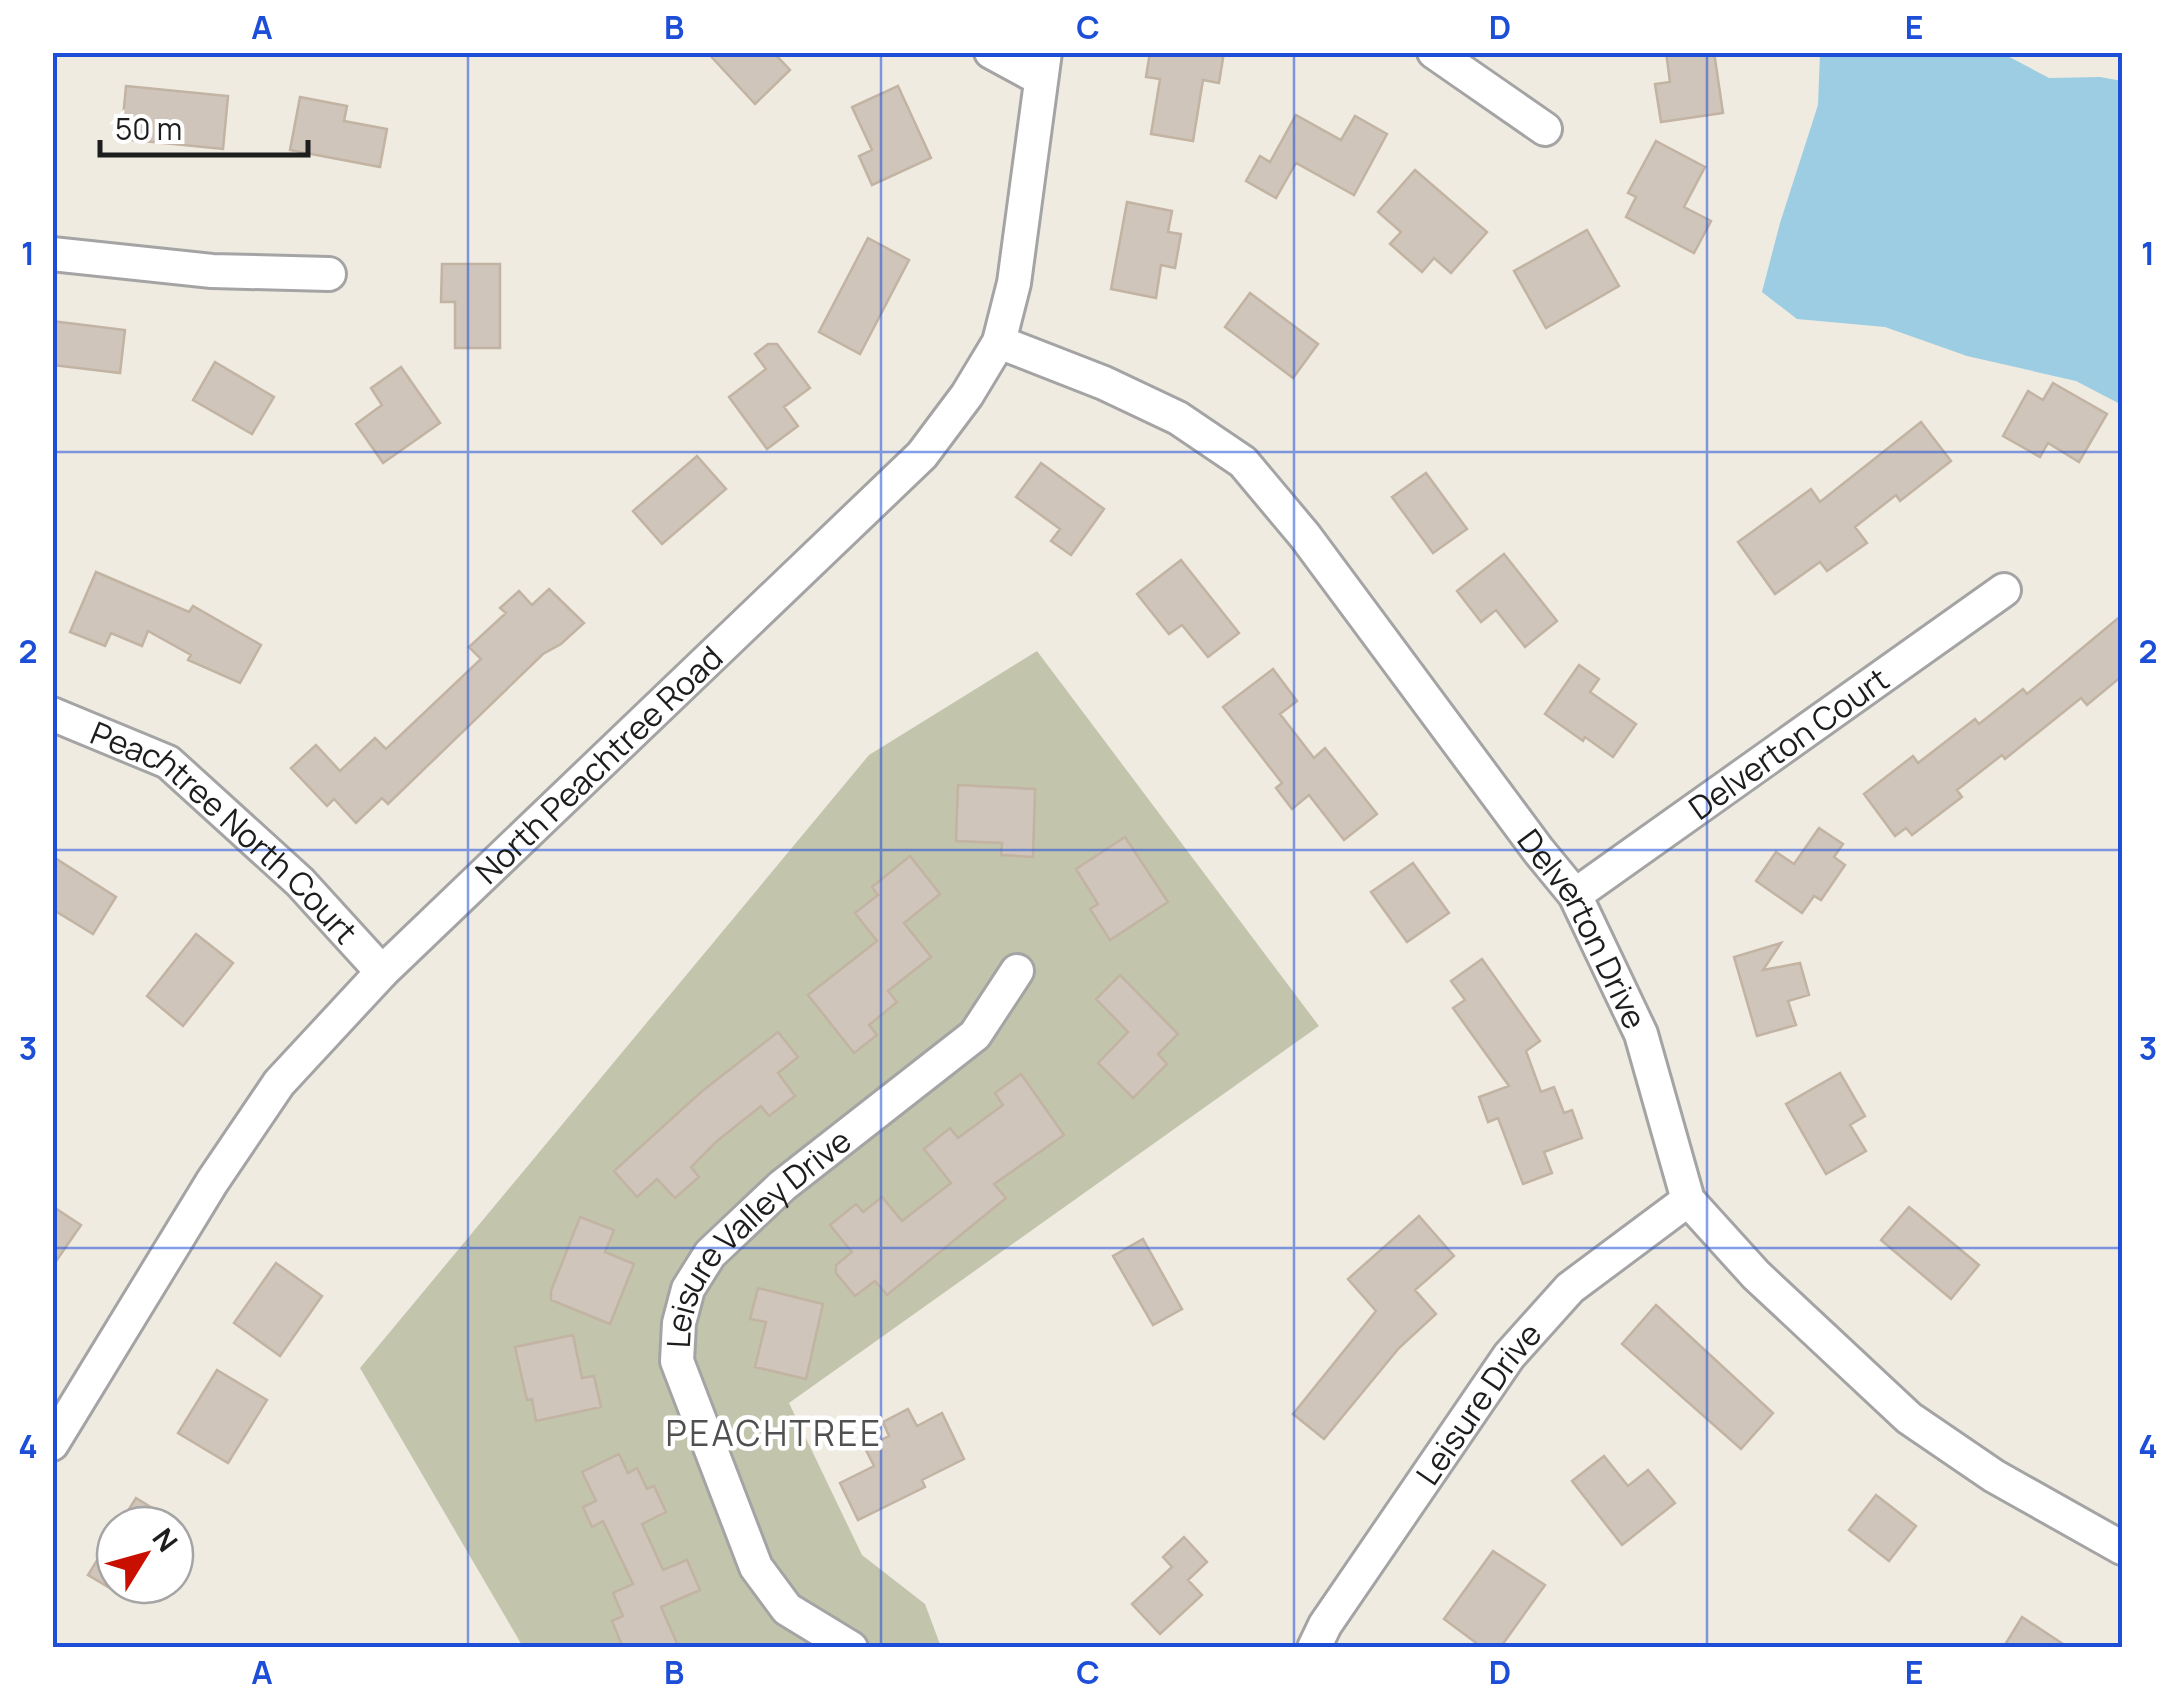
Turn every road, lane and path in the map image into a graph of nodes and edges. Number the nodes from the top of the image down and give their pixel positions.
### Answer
1 (990, 52) edge
2 (1434, 52) edge
3 (1042, 65) edge
4 (1545, 129) dead end
5 (52, 254) edge
6 (329, 274) dead end
7 (999, 342) junction
8 (2004, 590) dead end
9 (52, 714) edge
10 (1576, 895) junction
11 (1018, 971) dead end
12 (382, 972) junction
13 (1688, 1200) junction
14 (52, 1444) edge
15 (2122, 1548) edge
16 (852, 1648) edge
17 (1314, 1648) edge

1 - 3 street
2 - 4 street
3 - 7 street, North Peachtree Road
5 - 6 street
7 - 10 street, Delverton Drive
7 - 12 street, North Peachtree Road
8 - 10 street, Delverton Court
9 - 12 street, Peachtree North Court
10 - 13 street, Delverton Drive
11 - 16 street, Leisure Valley Drive
12 - 14 street, North Peachtree Road
13 - 15 street, Delverton Drive
13 - 17 street, Leisure Drive

